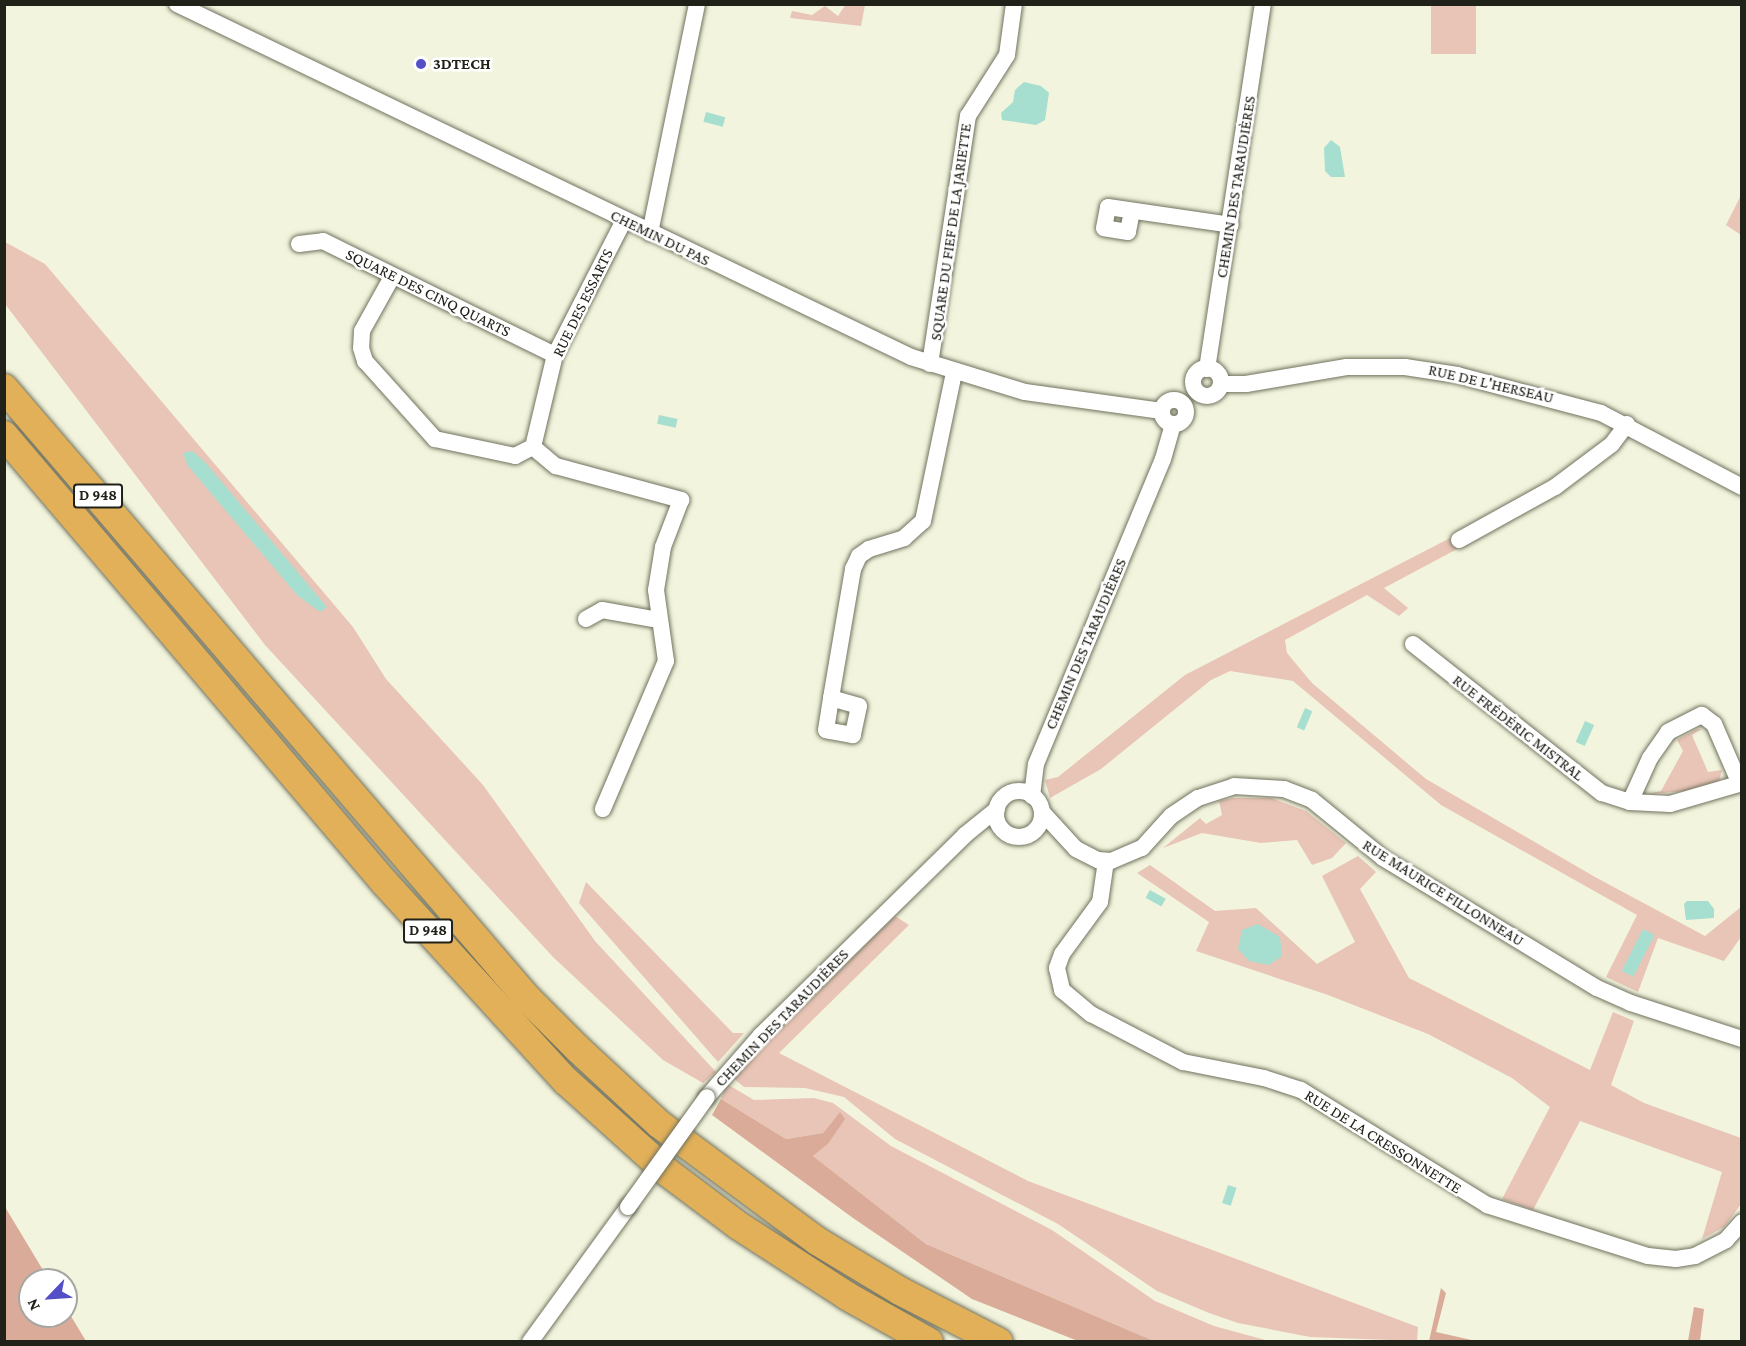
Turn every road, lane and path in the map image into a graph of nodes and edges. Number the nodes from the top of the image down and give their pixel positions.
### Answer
1 (177, 4) edge
2 (697, 4) edge
3 (1014, 4) edge
4 (1263, 4) edge
5 (1132, 211) dead end
6 (624, 220) junction
7 (1231, 225) junction
8 (650, 233) junction
9 (299, 244) dead end
10 (392, 277) junction
11 (555, 355) junction
12 (930, 364) junction
13 (1207, 369) junction
14 (954, 373) junction
15 (1193, 381) junction
16 (1221, 384) junction
17 (4, 388) edge
18 (1202, 396) junction
19 (1174, 407) junction
20 (1627, 424) junction
21 (4, 435) edge
22 (533, 447) junction
23 (1742, 487) edge
24 (1459, 540) dead end
25 (586, 619) dead end
26 (659, 620) junction
27 (1413, 644) dead end
28 (831, 698) dead end
29 (1036, 764) junction
30 (1741, 784) edge
31 (1010, 793) junction
32 (1032, 796) junction
33 (1630, 802) junction
34 (603, 809) dead end
35 (997, 809) junction
36 (1042, 812) junction
37 (1002, 828) junction
38 (972, 830) junction
39 (1031, 833) junction
40 (1064, 840) junction
41 (1106, 861) junction
42 (1742, 1039) edge
43 (1741, 1225) edge
44 (530, 1341) edge
45 (929, 1341) edge
46 (999, 1341) edge

1 - 6 street, CHEMIN DU PAS
2 - 8 street
3 - 12 street, SQUARE DU FIEF DE LA JARIETTE
4 - 7 street, CHEMIN DES TARAUDIÈRES
5 - 7 street
6 - 8 street, CHEMIN DU PAS
6 - 11 street, RUE DES ESSARTS
7 - 13 street, CHEMIN DES TARAUDIÈRES
8 - 12 street, CHEMIN DU PAS
9 - 10 street, SQUARE DES CINQ QUARTS
10 - 11 street, SQUARE DES CINQ QUARTS
10 - 22 street
11 - 22 street, RUE DES ESSARTS
12 - 14 street, CHEMIN DU PAS
13 - 15 street
13 - 16 street
14 - 19 street, CHEMIN DU PAS
14 - 28 street
15 - 18 street
15 - 19 street
16 - 18 street
16 - 20 street, RUE DE L'HERSEAU
17 - 46 highway, D 948
18 - 19 street
19 - 29 street, CHEMIN DES TARAUDIÈRES
20 - 23 street, RUE DE L'HERSEAU
20 - 24 street
21 - 45 highway, D 948
22 - 26 street
25 - 26 street
26 - 34 street
27 - 33 street, RUE FRÉDÉRIC MISTRAL
29 - 31 street, CHEMIN DES TARAUDIÈRES
29 - 32 street, CHEMIN DES TARAUDIÈRES
30 - 33 street, RUE FRÉDÉRIC MISTRAL
30 - 33 street, RUE FRÉDÉRIC MISTRAL
31 - 32 street
31 - 35 street
32 - 36 street
35 - 37 street
35 - 38 street, CHEMIN DES TARAUDIÈRES
36 - 39 street
36 - 40 street
37 - 38 street
37 - 39 street
38 - 44 street, CHEMIN DES TARAUDIÈRES, bridge
39 - 40 street
40 - 41 street
41 - 42 street, RUE MAURICE FILLONNEAU
41 - 43 street, RUE DE LA CRESSONNETTE

